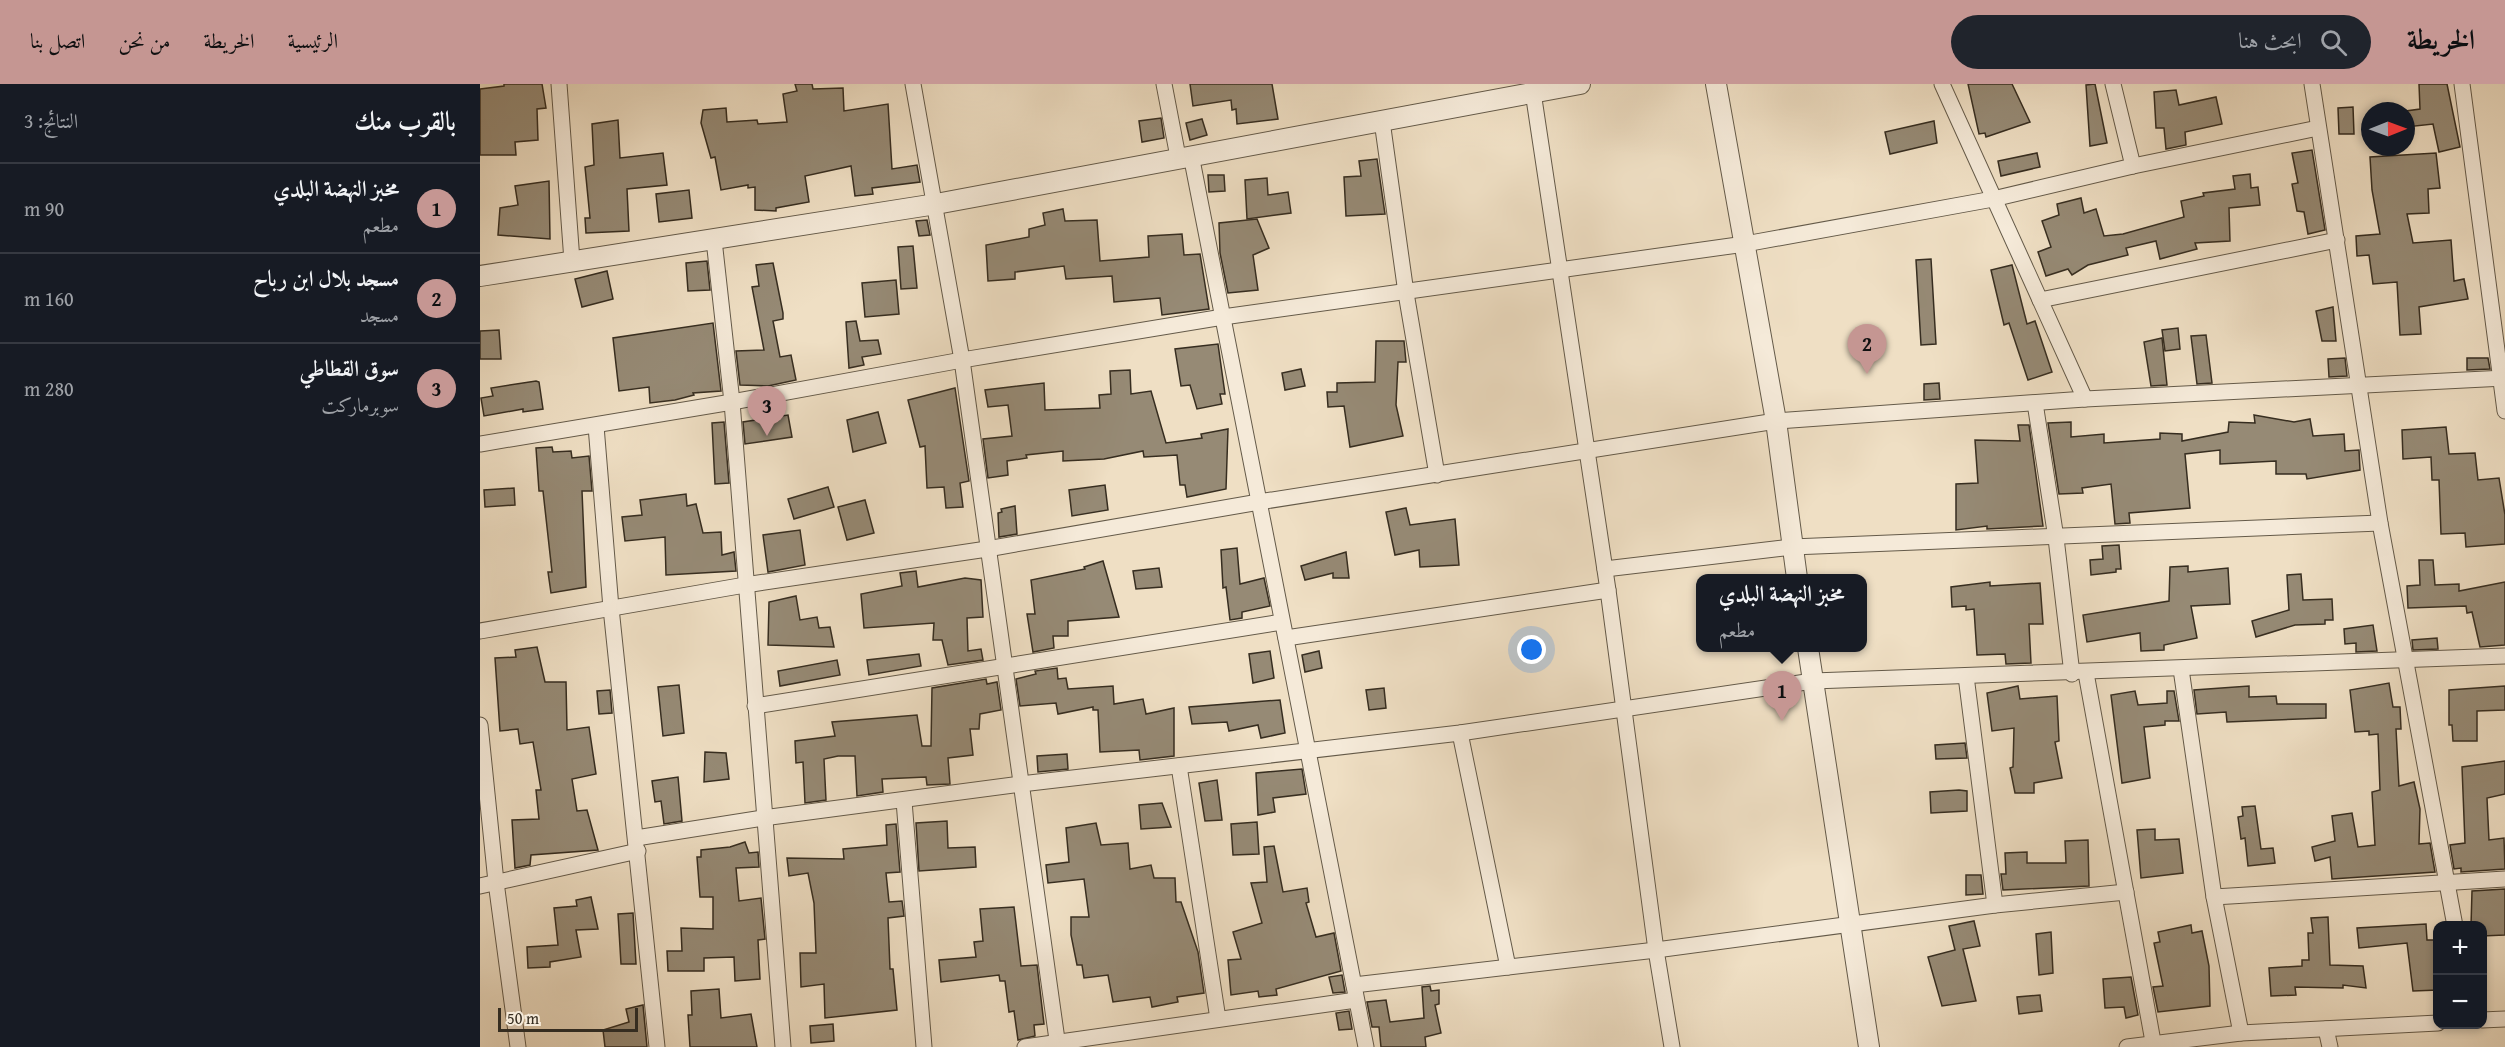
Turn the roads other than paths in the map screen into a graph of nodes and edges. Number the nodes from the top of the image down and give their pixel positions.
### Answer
1 (913, 84) edge
2 (1164, 84) edge
3 (1580, 84) edge
4 (1716, 84) edge
5 (1942, 84) edge
6 (2114, 84) edge
7 (2312, 84) edge
8 (2462, 84) edge
9 (563, 85) edge
10 (1501, 91) edge
11 (1533, 92) junction
12 (1382, 121) junction
13 (2318, 128) junction
14 (1184, 156) junction
15 (2133, 166) junction
16 (1993, 199) junction
17 (936, 204) junction
18 (714, 240) junction
19 (2337, 240) junction
20 (1745, 244) junction
21 (572, 261) junction
22 (1561, 270) junction
23 (480, 276) edge
24 (1406, 293) junction
25 (2040, 300) junction
26 (1223, 317) junction
27 (962, 360) junction
28 (2502, 378) edge
29 (2359, 386) junction
30 (2085, 399) junction
31 (732, 402) junction
32 (2035, 403) junction
33 (2505, 411) edge
34 (1776, 421) junction
35 (596, 426) junction
36 (480, 444) edge
37 (1586, 452) junction
38 (1437, 476) junction
39 (1259, 502) junction
40 (2380, 523) junction
41 (2056, 538) junction
42 (1792, 547) junction
43 (987, 549) junction
44 (1605, 569) junction
45 (1796, 574) edge
46 (745, 585) junction
47 (1608, 590) junction
48 (611, 609) junction
49 (1282, 622) junction
50 (480, 631) edge
51 (1286, 638) junction
52 (1809, 652) edge
53 (2505, 656) edge
54 (2404, 659) junction
55 (1004, 667) junction
56 (2181, 669) junction
57 (2079, 673) junction
58 (1966, 676) junction
59 (1813, 681) junction
60 (755, 706) junction
61 (1623, 710) junction
62 (480, 725) edge
63 (1460, 733) junction
64 (1307, 751) junction
65 (1179, 766) junction
66 (1021, 784) junction
67 (904, 801) junction
68 (763, 818) junction
69 (637, 845) junction
70 (2505, 879) edge
71 (496, 882) junction
72 (2447, 883) junction
73 (480, 886) edge
74 (2126, 892) junction
75 (2214, 897) junction
76 (1995, 905) junction
77 (2454, 921) edge
78 (1848, 922) junction
79 (1656, 950) junction
80 (1508, 967) junction
81 (1355, 992) junction
82 (1218, 1019) junction
83 (2505, 1019) edge
84 (2487, 1020) edge
85 (2433, 1023) edge
86 (2326, 1029) junction
87 (2241, 1033) junction
88 (1057, 1044) edge
89 (2153, 1045) edge
90 (518, 1047) edge
91 (657, 1047) edge
92 (783, 1047) edge
93 (924, 1047) edge
94 (1025, 1047) edge
95 (1366, 1047) edge
96 (1672, 1047) edge
97 (1869, 1047) edge
98 (2127, 1047) edge
99 (2330, 1047) edge

1 - 17 street
2 - 14 street
3 - 11 street
4 - 20 street
5 - 16 street
6 - 15 street
7 - 13 street
8 - 28 street
9 - 21 street
10 - 11 street
10 - 12 street
11 - 22 street
12 - 14 street
12 - 24 street
13 - 15 street
13 - 19 street
14 - 17 street
14 - 26 street
15 - 16 street
16 - 20 street
16 - 25 street
17 - 18 street
17 - 27 street
18 - 21 street
18 - 31 street
19 - 25 street
19 - 29 street
20 - 22 street
20 - 34 street
21 - 23 street
22 - 24 street
22 - 37 street
24 - 26 street
24 - 38 street
25 - 30 street
26 - 27 street
26 - 39 street
27 - 31 street
27 - 43 street
28 - 29 street
28 - 33 street
29 - 30 street
29 - 40 street
30 - 32 street
31 - 35 street
31 - 46 street
32 - 34 street
32 - 41 street
34 - 37 street
34 - 42 street
35 - 36 street
35 - 48 street
37 - 38 street
37 - 44 street
38 - 39 street
39 - 43 street
39 - 49 street
40 - 41 street
40 - 54 street
41 - 42 street
41 - 57 street
42 - 44 street
42 - 45 street
43 - 46 street
43 - 55 street
44 - 47 street
46 - 48 street
46 - 60 street
47 - 51 street
47 - 61 street
48 - 50 street
48 - 69 street
49 - 51 street
49 - 55 street
51 - 64 street
52 - 59 street
53 - 54 street
54 - 56 street
54 - 72 street
55 - 60 street
55 - 66 street
56 - 57 street
56 - 75 street
57 - 58 street
57 - 74 street
58 - 59 street
58 - 76 street
59 - 61 street
59 - 78 street
60 - 68 street
61 - 63 street
61 - 79 street
62 - 71 street
63 - 64 street
63 - 80 street
64 - 65 street
64 - 81 street
65 - 66 street
65 - 82 street
66 - 67 street
66 - 88 street
67 - 68 street
67 - 93 street
68 - 69 street
68 - 92 street
69 - 71 street
69 - 91 street
70 - 72 street
71 - 73 street
71 - 90 street
72 - 75 street
72 - 77 street
74 - 76 street
74 - 89 street
75 - 87 street
76 - 78 street
78 - 79 street
78 - 97 street
79 - 80 street
79 - 96 street
80 - 81 street
81 - 82 street
81 - 95 street
82 - 88 street
83 - 84 street
85 - 86 street
86 - 87 street
86 - 99 street
87 - 89 street
88 - 94 street
89 - 98 street

